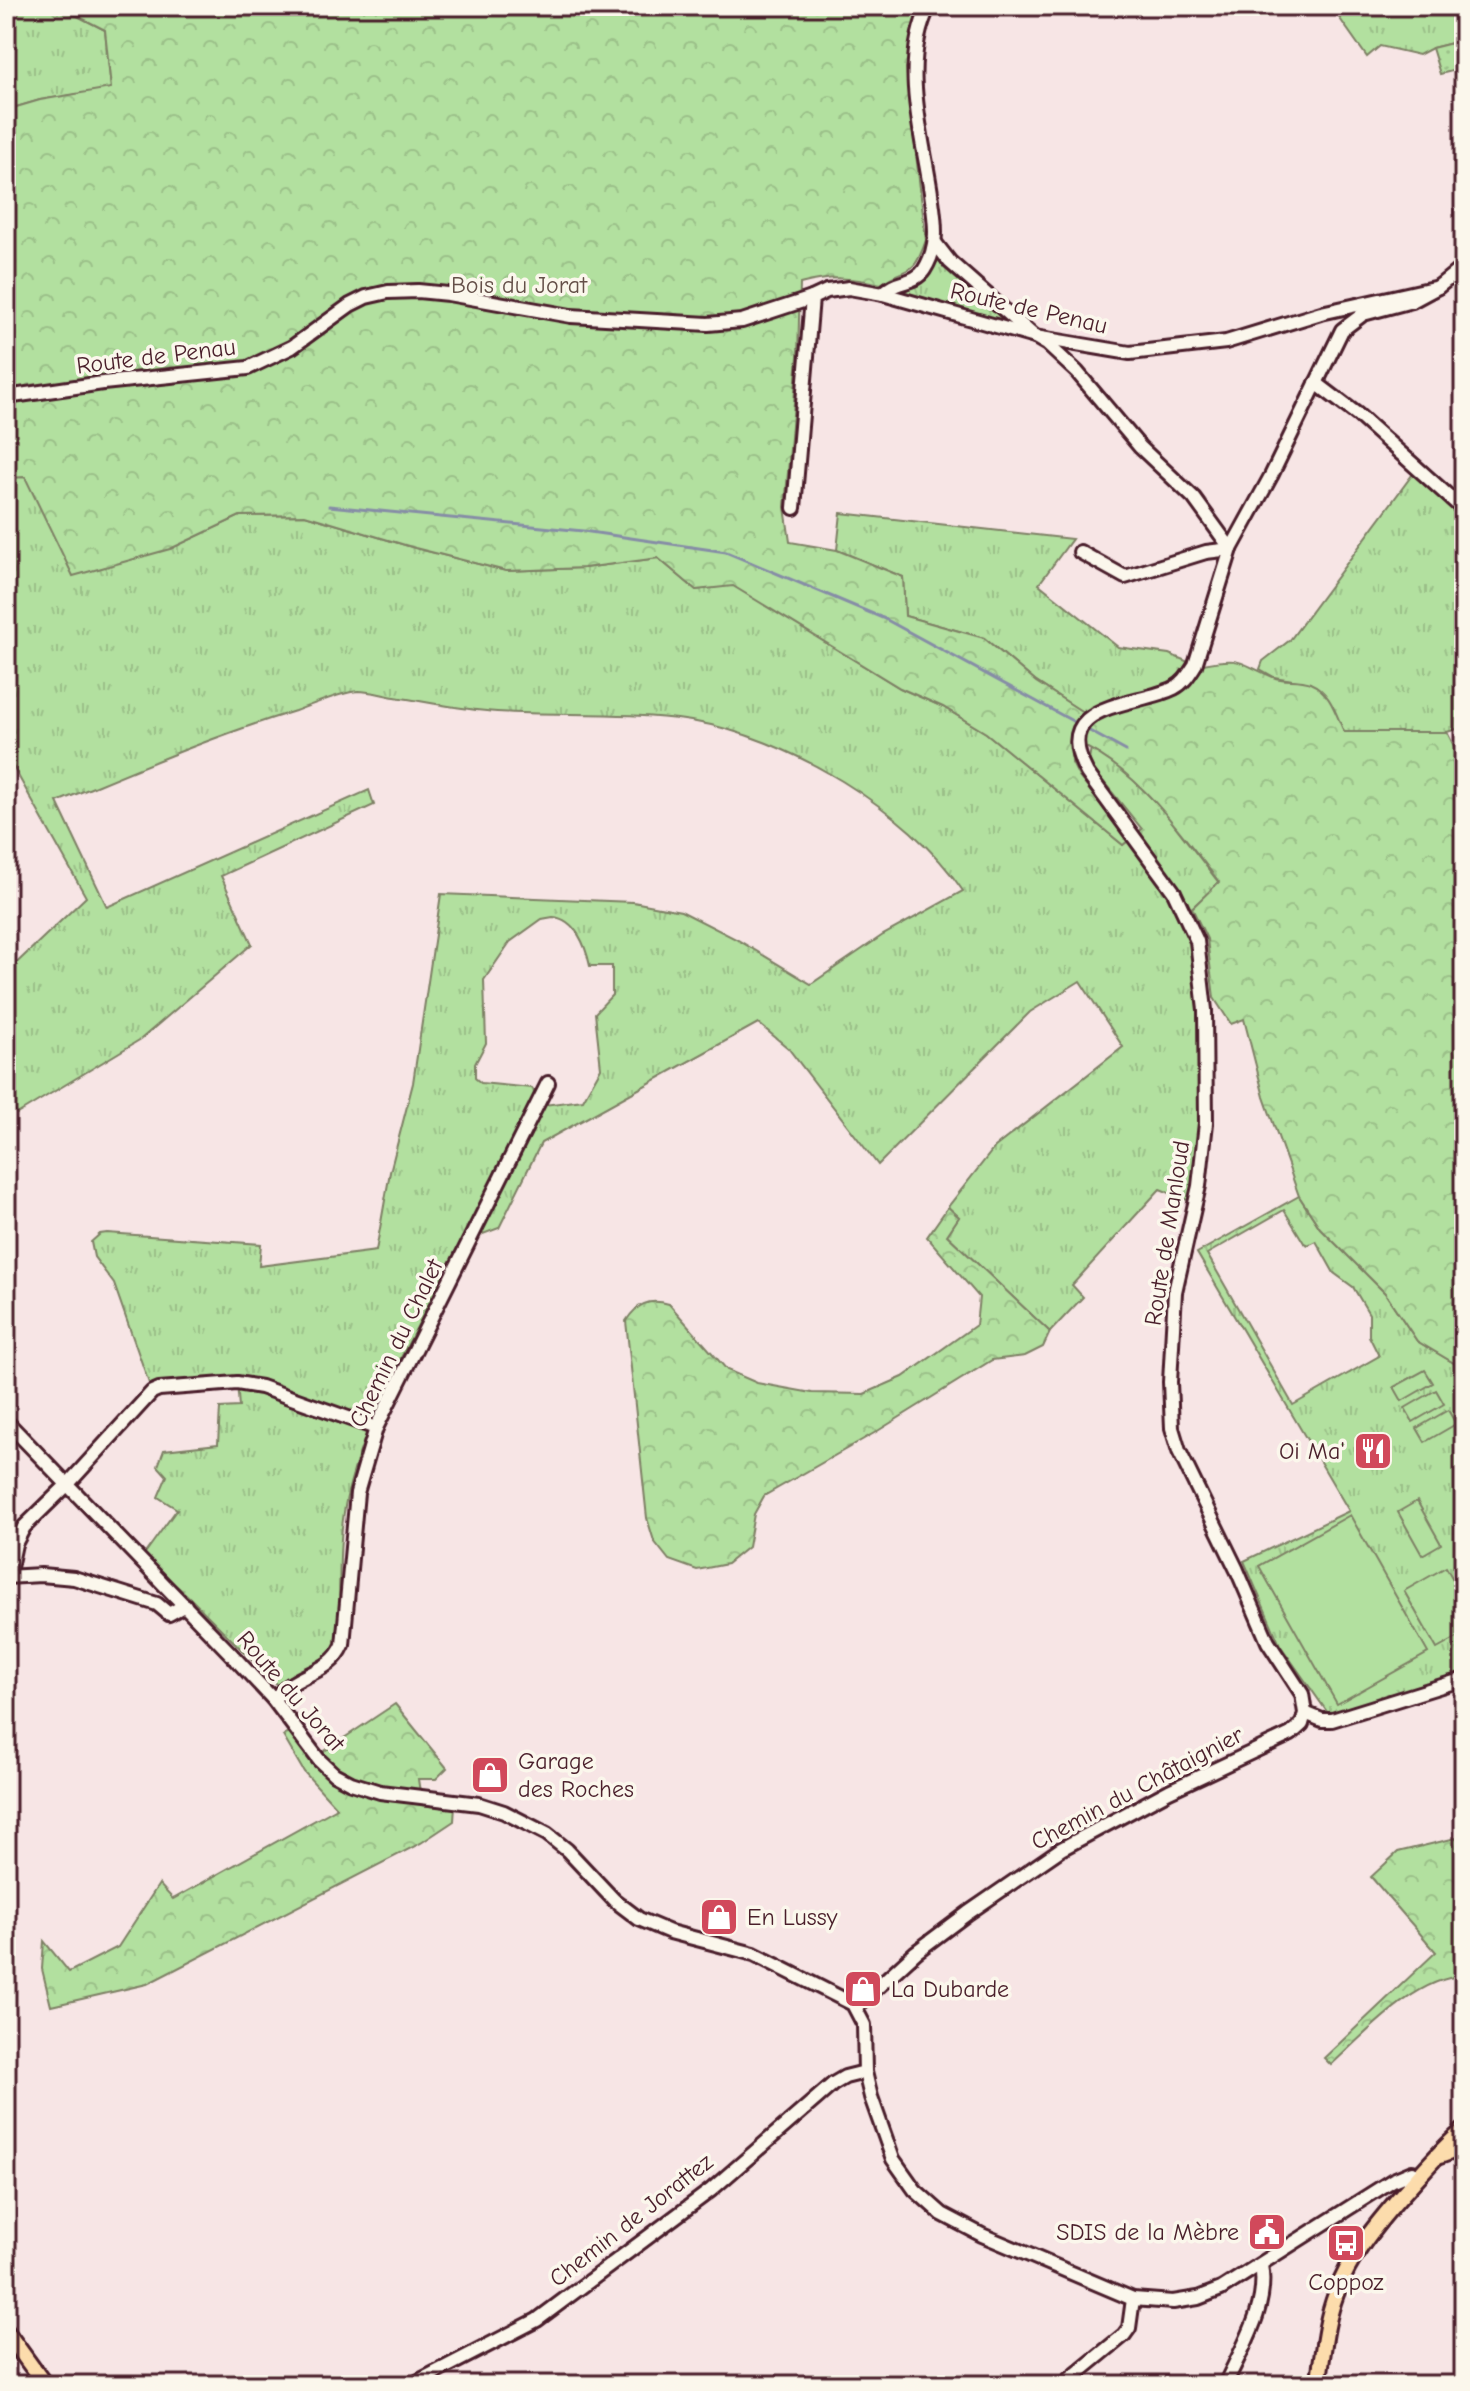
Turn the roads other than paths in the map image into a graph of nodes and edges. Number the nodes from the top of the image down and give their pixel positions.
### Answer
1 (929, 6) edge
2 (936, 244) junction
3 (1463, 268) edge
4 (1438, 287) junction
5 (883, 294) junction
6 (812, 298) junction
7 (1035, 337) junction
8 (1316, 383) junction
9 (6, 397) edge
10 (794, 508) dead end
11 (1464, 510) edge
12 (1231, 549) junction
13 (1080, 552) dead end
14 (548, 1083) dead end
15 (6, 1421) edge
16 (376, 1428) junction
17 (68, 1484) junction
18 (7, 1577) edge
19 (185, 1605) junction
20 (1464, 1679) edge
21 (273, 1699) junction
22 (1305, 1713) junction
23 (856, 2007) junction
24 (865, 2072) junction
25 (1464, 2130) edge
26 (1464, 2147) edge
27 (1432, 2160) junction
28 (1419, 2174) junction
29 (1261, 2265) junction
30 (1133, 2299) junction
31 (6, 2331) edge
32 (45, 2385) edge
33 (411, 2385) edge
34 (1063, 2385) edge
35 (1225, 2385) edge
36 (1318, 2385) edge

1 - 2 street
2 - 5 street
2 - 7 street
3 - 4 street, Route de Penau
4 - 7 street, Route de Penau
4 - 8 street, Route de Manloud
5 - 6 street, Route de Penau
5 - 7 street, Route de Penau
6 - 9 street, Route de Penau
6 - 10 street
7 - 12 street
8 - 11 street
8 - 12 street, Route de Manloud
12 - 13 street
12 - 22 street, Route de Manloud
14 - 16 street, Chemin du Chalet
15 - 17 street, Route du Jorat
16 - 17 street
16 - 21 street, Chemin du Chalet
17 - 18 street
17 - 19 street, Route du Jorat
18 - 19 street
19 - 21 street, Route du Jorat
20 - 22 street
21 - 23 street, Route du Jorat
22 - 23 street, Chemin du Châtaignier
23 - 24 street
24 - 30 street
24 - 33 street, Chemin de Jorattez
25 - 27 main road
26 - 27 main road
27 - 28 main road
28 - 29 street
28 - 36 main road
29 - 30 street
29 - 35 street
30 - 34 street
31 - 32 main road

